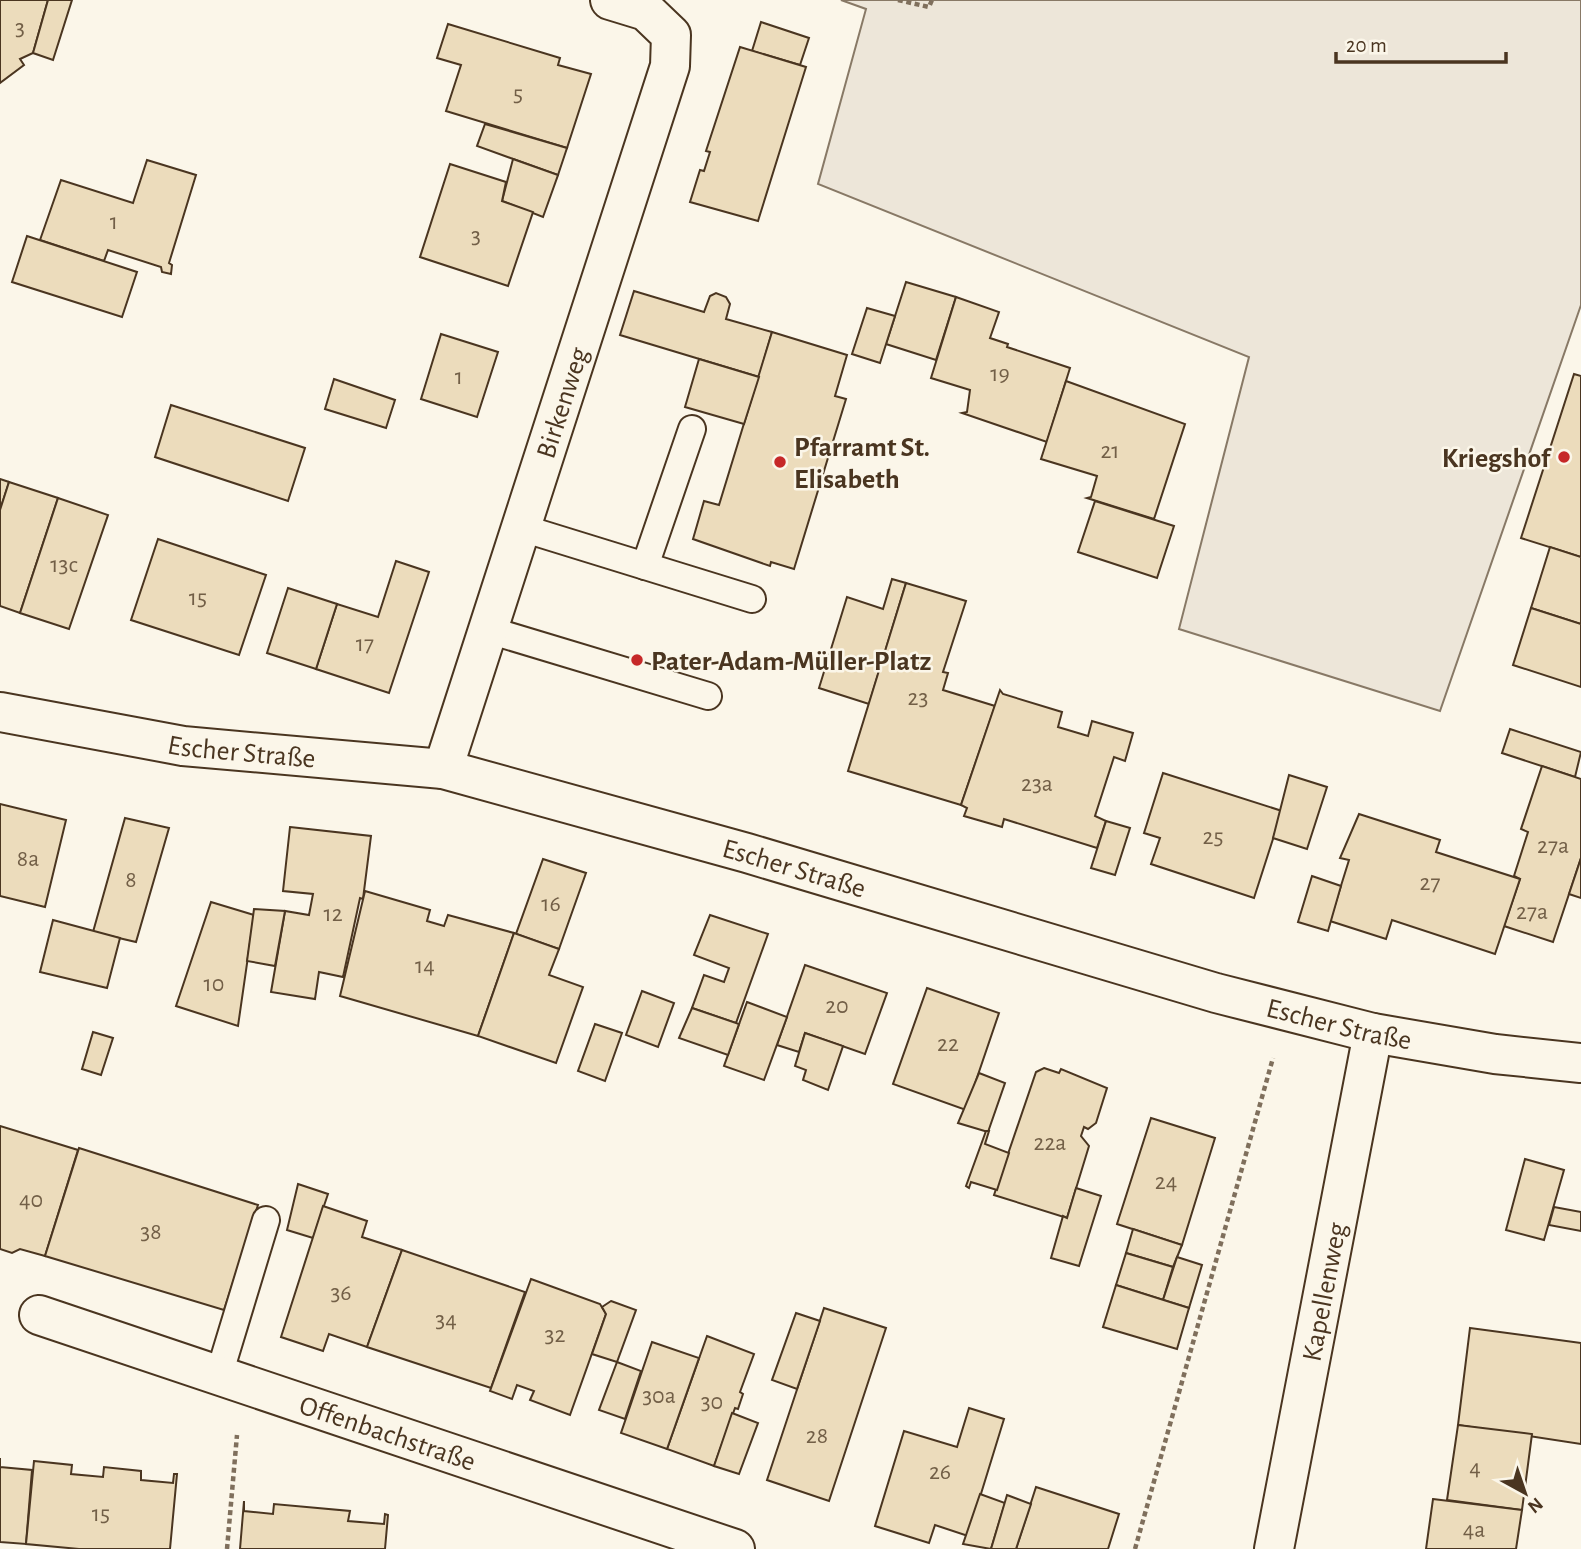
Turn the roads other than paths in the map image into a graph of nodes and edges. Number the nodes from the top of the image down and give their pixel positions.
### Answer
1 (610, 0) edge
2 (692, 429) dead end
3 (522, 528) junction
4 (645, 566) junction
5 (752, 599) dead end
6 (489, 630) junction
7 (708, 696) dead end
8 (0, 712) edge
9 (443, 769) junction
10 (1373, 1033) junction
11 (1581, 1063) edge
12 (266, 1220) dead end
13 (38, 1315) dead end
14 (230, 1379) junction
15 (735, 1549) edge
16 (1274, 1549) edge

1 - 3 street, Birkenweg
2 - 4 lane
3 - 4 lane
3 - 6 street, Birkenweg
4 - 5 lane
6 - 7 lane
6 - 9 street, Birkenweg
8 - 9 street, Escher Straße
9 - 10 street, Escher Straße
10 - 11 street, Escher Straße
10 - 16 street, Kapellenweg
12 - 14 lane
13 - 14 street, Offenbachstraße
14 - 15 street, Offenbachstraße

